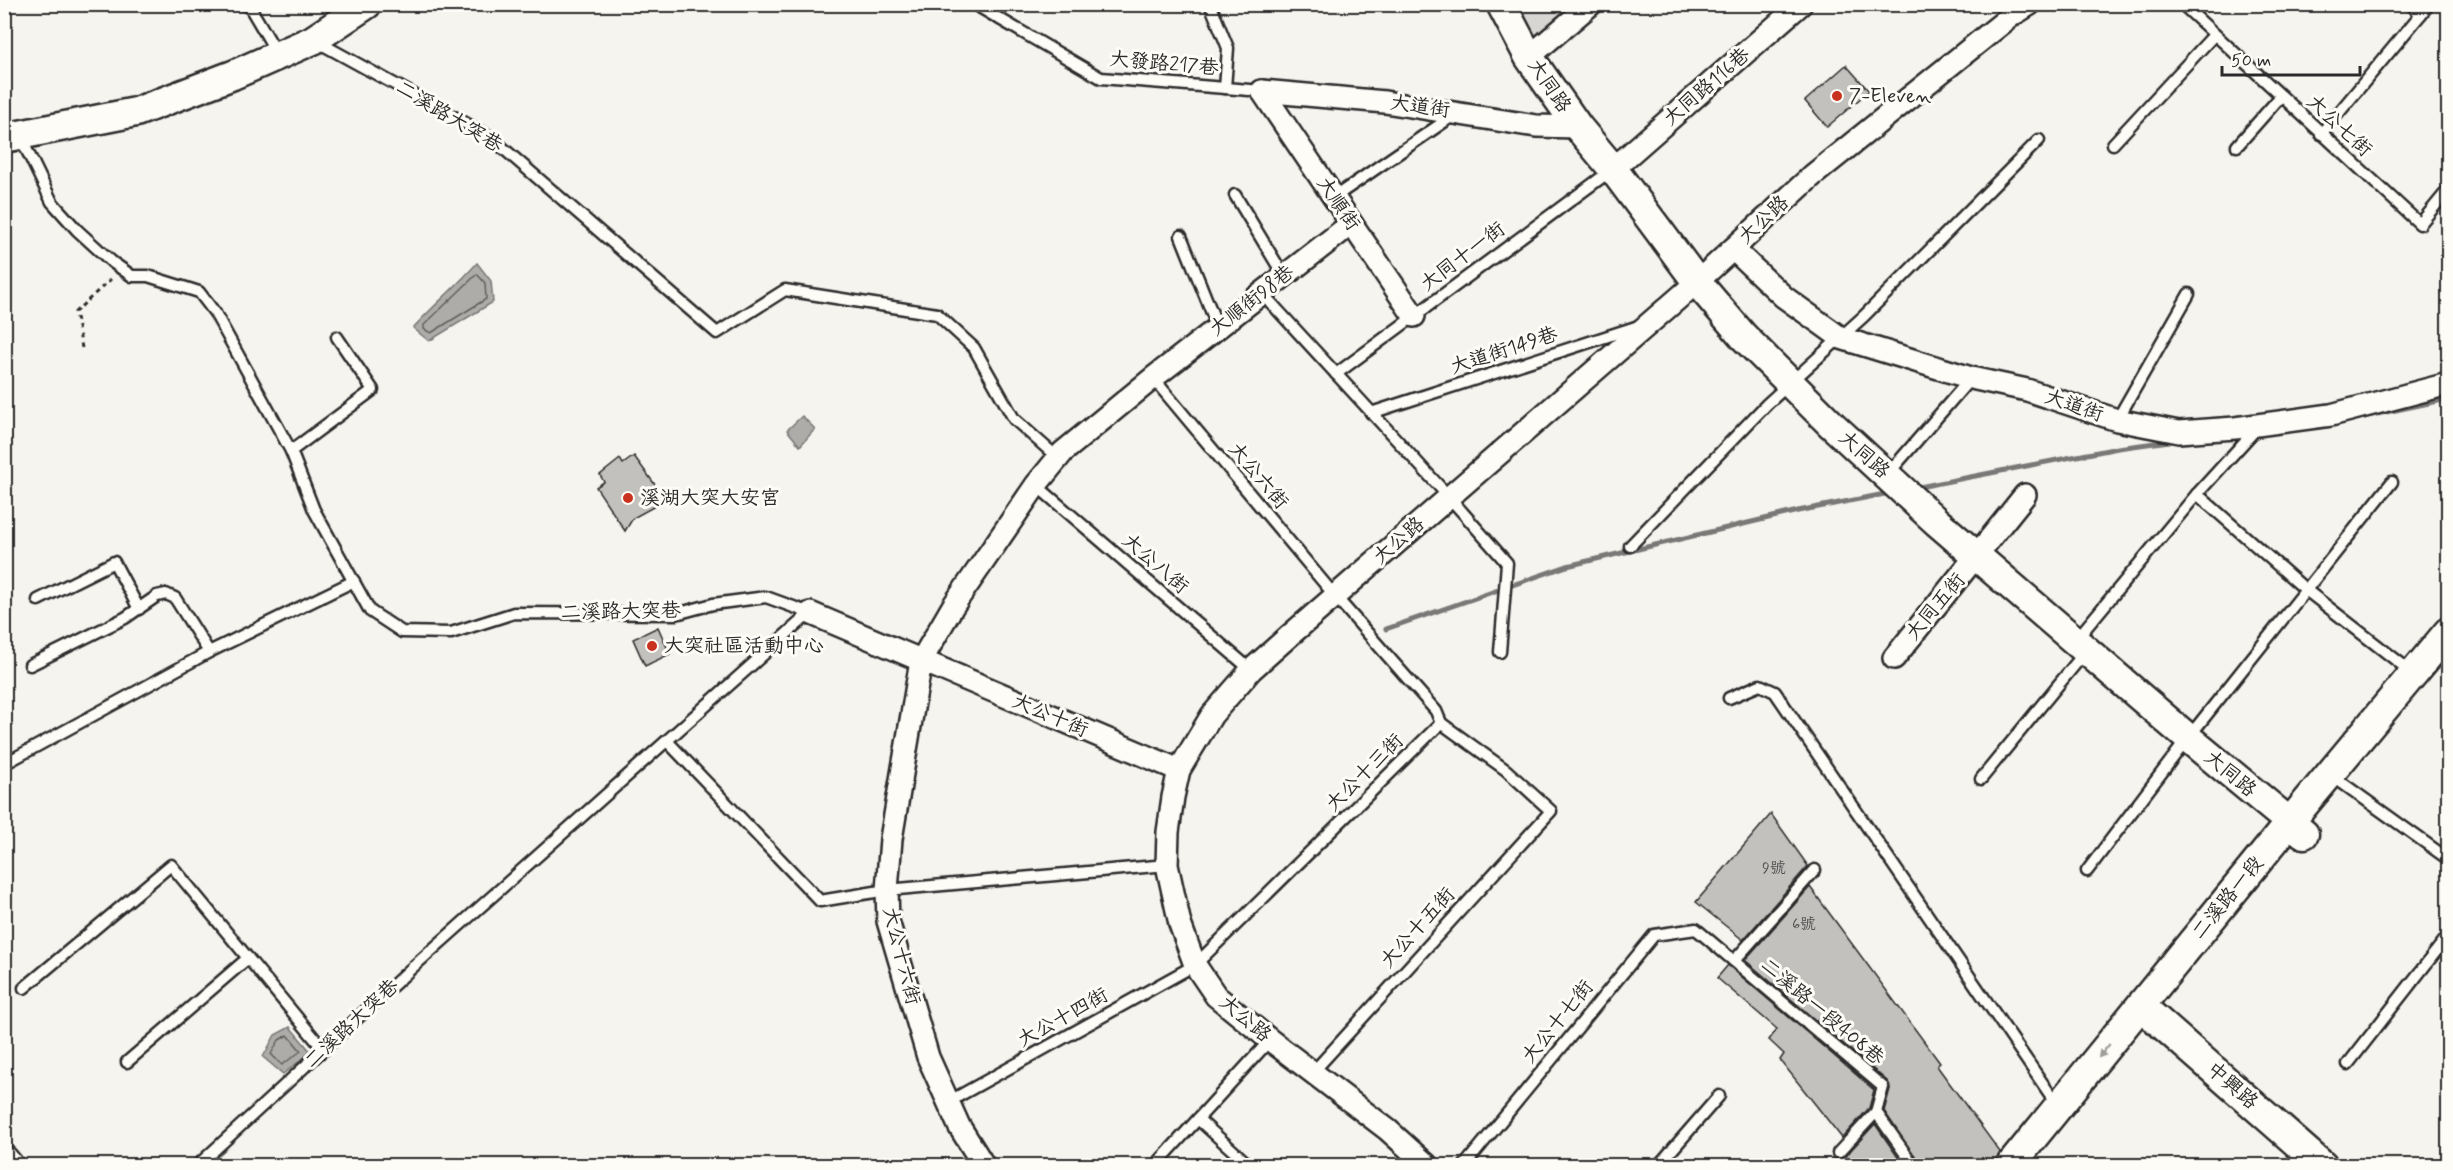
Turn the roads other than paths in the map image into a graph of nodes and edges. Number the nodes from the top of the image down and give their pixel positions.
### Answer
1 (244, 4) edge
2 (367, 4) edge
3 (974, 4) edge
4 (1210, 4) edge
5 (1501, 4) edge
6 (1591, 4) edge
7 (1801, 4) edge
8 (2030, 4) edge
9 (2181, 4) edge
10 (2410, 4) edge
11 (2429, 4) edge
12 (2007, 10) edge
13 (2421, 15) junction
14 (2214, 34) junction
15 (313, 40) junction
16 (278, 55) junction
17 (1529, 57) junction
18 (1226, 88) junction
19 (1262, 91) junction
20 (2281, 96) junction
21 (1457, 112) junction
22 (1578, 127) junction
23 (2320, 134) junction
24 (12, 137) edge
25 (2039, 140) dead end
26 (2113, 144) dead end
27 (2237, 146) dead end
28 (1613, 169) junction
29 (2448, 190) edge
30 (1235, 195) dead end
31 (1333, 198) junction
32 (1351, 224) junction
33 (1181, 236) dead end
34 (1733, 249) junction
35 (1284, 276) junction
36 (1697, 282) junction
37 (1262, 294) junction
38 (2188, 294) dead end
39 (1414, 316) junction
40 (1648, 323) junction
41 (1218, 328) junction
42 (337, 337) dead end
43 (1841, 338) junction
44 (1336, 374) junction
45 (1153, 378) junction
46 (1971, 378) junction
47 (1790, 381) junction
48 (2448, 384) edge
49 (1371, 413) junction
50 (2117, 420) junction
51 (2255, 430) junction
52 (291, 451) junction
53 (1058, 458) junction
54 (2392, 482) dead end
55 (1036, 485) junction
56 (1897, 485) junction
57 (2197, 494) junction
58 (2025, 495) dead end
59 (1449, 497) junction
60 (1630, 546) dead end
61 (1978, 556) junction
62 (354, 580) junction
63 (2306, 590) junction
64 (1335, 597) junction
65 (38, 600) dead end
66 (139, 609) junction
67 (810, 613) junction
68 (2448, 632) edge
69 (2081, 646) junction
70 (208, 652) junction
71 (1500, 652) dead end
72 (1894, 658) dead end
73 (2448, 660) edge
74 (921, 661) junction
75 (30, 665) dead end
76 (1251, 670) junction
77 (2414, 674) junction
78 (1729, 698) dead end
79 (1441, 723) junction
80 (2188, 738) junction
81 (667, 741) junction
82 (4, 764) edge
83 (1179, 770) junction
84 (1982, 779) dead end
85 (2338, 780) junction
86 (2297, 828) junction
87 (2448, 859) edge
88 (1167, 865) junction
89 (1815, 870) dead end
90 (2086, 871) dead end
91 (887, 890) junction
92 (1696, 929) joint
93 (2448, 936) edge
94 (248, 958) junction
95 (1734, 961) junction
96 (1196, 965) junction
97 (24, 988) dead end
98 (2148, 1012) junction
99 (1270, 1041) junction
100 (324, 1050) junction
101 (127, 1062) dead end
102 (2348, 1064) dead end
103 (1312, 1072) junction
104 (1719, 1096) dead end
105 (948, 1102) junction
106 (2058, 1107) junction
107 (1876, 1112) junction
108 (1198, 1119) junction
109 (1838, 1153) dead end
110 (4, 1160) edge
111 (9, 1166) edge
112 (197, 1166) edge
113 (984, 1166) edge
114 (1155, 1166) edge
115 (1250, 1166) edge
116 (1428, 1166) edge
117 (1464, 1166) edge
118 (1658, 1166) edge
119 (1914, 1166) edge
120 (2010, 1166) edge
121 (2034, 1166) edge
122 (2323, 1166) edge

1 - 16 lane
2 - 15 street, 二溪路大突巷
3 - 18 lane, 大發路217巷
4 - 18 lane
5 - 17 street, 大同路
6 - 17 street
7 - 28 street, 大同路116巷
8 - 12 street, 大公路
9 - 14 lane, 大公七街
10 - 13 lane
11 - 13 lane
12 - 34 street, 大公路
13 - 23 lane
14 - 20 lane, 大公七街
14 - 26 lane
15 - 16 street, 二溪路大突巷
15 - 53 lane, 二溪路大突巷
16 - 24 street, 二溪路大突巷
17 - 22 street, 大同路
18 - 19 lane, 大發路217巷
19 - 21 street, 大道街
19 - 31 street, 大順街
20 - 23 lane, 大公七街
20 - 27 lane
21 - 22 street, 大道街
21 - 31 lane
22 - 28 street, 大同路
23 - 29 lane, 大公七街
24 - 52 lane, 二溪路大突巷
25 - 43 lane
28 - 36 street, 大同路
28 - 39 lane, 大同十一街
30 - 35 lane
31 - 32 street, 大順街
32 - 35 street, 大順街98巷
32 - 39 street, 大順街
33 - 41 lane
34 - 36 street, 大公路
34 - 43 street, 大道街
35 - 37 street, 大順街98巷
36 - 40 street, 大公路
36 - 47 street, 大同路
37 - 41 street, 大順街98巷
37 - 44 lane
38 - 50 lane
39 - 44 lane, 大同十一街
40 - 49 lane, 大道街149巷
40 - 59 street, 大公路
41 - 45 street, 大順街98巷
42 - 52 lane
43 - 46 street, 大道街
43 - 47 lane
44 - 49 lane
45 - 53 street
45 - 64 lane, 大公六街
46 - 50 street, 大道街
46 - 56 lane
47 - 56 street, 大同路
47 - 60 lane
48 - 51 street, 大道街
49 - 59 lane
50 - 51 street, 大道街
51 - 57 lane
52 - 62 lane, 二溪路大突巷
53 - 55 street
54 - 63 lane
55 - 74 street
55 - 76 lane, 大公八街
56 - 61 street, 大同路
57 - 63 lane
57 - 69 lane
58 - 61 street, 大同五街
59 - 64 street, 大公路
59 - 71 lane
61 - 69 street, 大同路
61 - 72 street, 大同五街
62 - 67 lane, 二溪路大突巷
62 - 70 lane
63 - 77 lane
63 - 80 lane
64 - 76 street, 大公路
64 - 79 lane
65 - 66 lane
66 - 70 lane
66 - 75 lane
67 - 74 street, 大公十街
67 - 81 lane, 二溪路大突巷
68 - 77 street, 二溪路一段
69 - 80 street, 大同路
69 - 84 lane
70 - 82 lane
73 - 85 street, 二溪路一段
74 - 83 street, 大公十街
74 - 91 street, 大公十六街
76 - 83 street, 大公路
77 - 85 street, 二溪路一段
78 - 106 lane
79 - 96 lane, 大公十三街
79 - 103 lane, 大公十五街
80 - 86 street, 大同路
80 - 90 lane
81 - 91 lane
81 - 100 lane, 二溪路大突巷
83 - 88 street, 大公路
85 - 86 street, 二溪路一段
85 - 87 lane
86 - 98 street, 二溪路一段
88 - 91 lane
88 - 96 street, 大公路
89 - 95 lane
91 - 105 street, 大公十六街
92 - 95 lane, 二溪路一段408巷
92 - 117 lane, 大公十七街
93 - 102 lane
94 - 97 lane
94 - 100 lane
94 - 101 lane
95 - 107 lane, 二溪路一段408巷
96 - 99 street, 大公路
96 - 105 lane, 大公十四街
98 -> 106 street, 二溪路一段
98 - 121 street, 二溪路一段
98 - 122 street, 中興路
99 - 103 street, 大公路
99 - 108 lane
100 - 112 lane, 二溪路大突巷
103 - 116 street, 大公路
104 - 118 lane
105 - 113 street, 大公十六街
106 - 120 street, 二溪路一段
107 - 109 lane
107 - 119 lane
108 - 114 lane
108 - 115 lane
110 - 111 street

